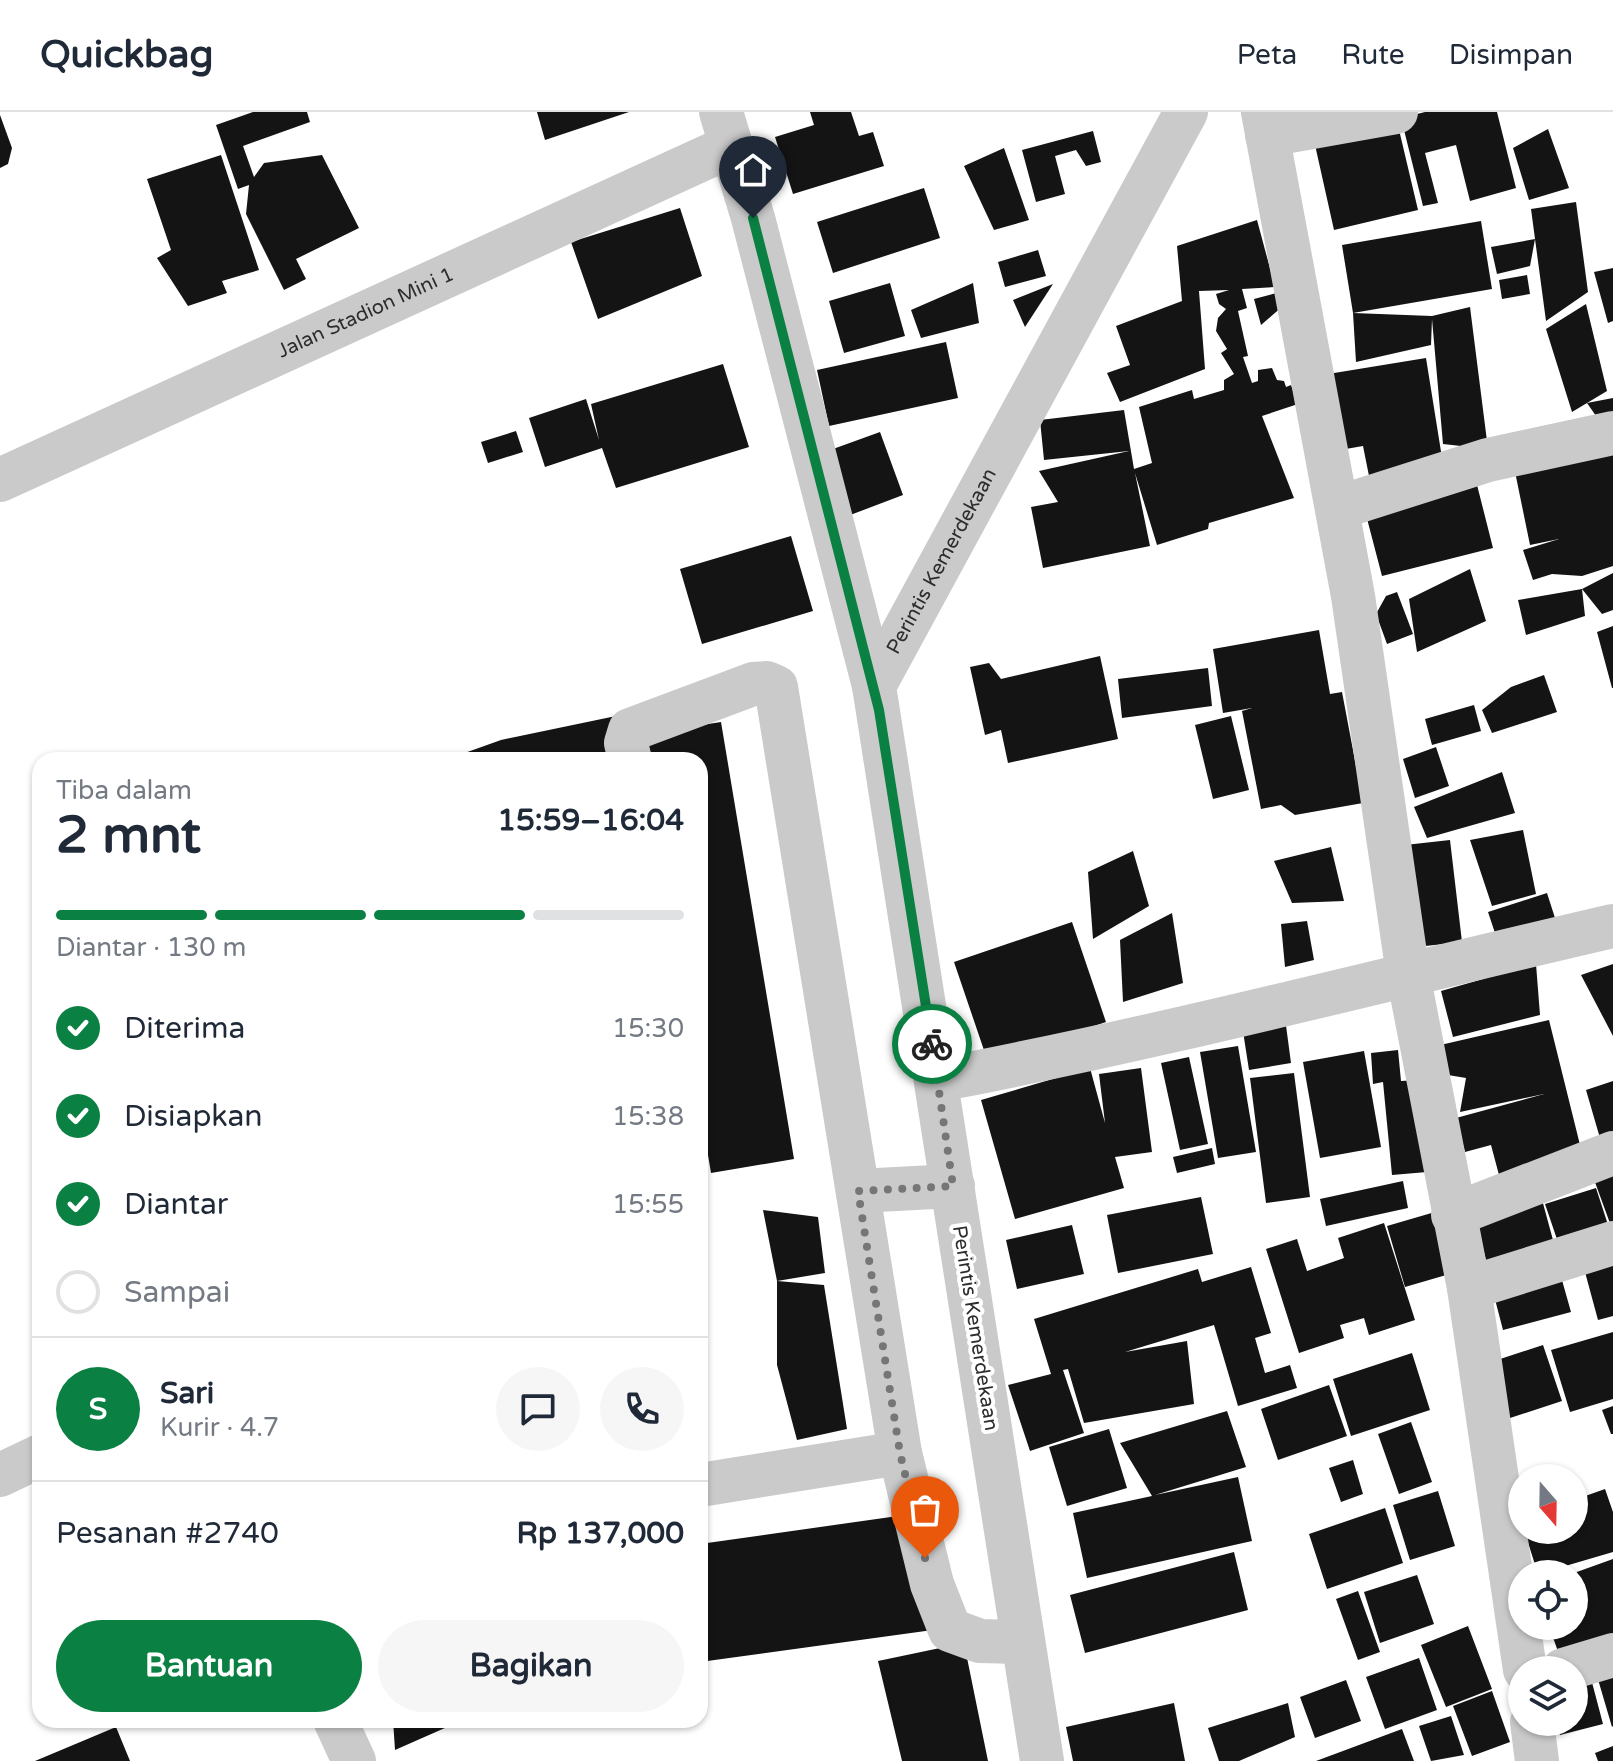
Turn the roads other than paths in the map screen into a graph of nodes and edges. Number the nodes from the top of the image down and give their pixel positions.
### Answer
1 (1186, 112) edge
2 (1396, 112) edge
3 (1265, 124) edge
4 (726, 129) edge
5 (1613, 433) edge
6 (0, 480) edge
7 (1337, 508) junction
8 (874, 686) junction
9 (628, 752) edge
10 (1613, 926) edge
11 (1408, 974) junction
12 (938, 1080) junction
13 (1613, 1153) edge
14 (953, 1186) junction
15 (858, 1191) junction
16 (1453, 1215) junction
17 (1613, 1243) edge
18 (1469, 1288) junction
19 (900, 1453) junction
20 (32, 1460) edge
21 (0, 1475) edge
22 (708, 1484) edge
23 (1022, 1642) junction
24 (1613, 1655) edge
25 (1523, 1656) edge
26 (1588, 1662) edge
27 (339, 1728) edge
28 (1534, 1736) edge
29 (354, 1761) edge
30 (1042, 1761) edge
31 (1537, 1761) edge

1 - 8 street, Perintis Kemerdekaan
2 - 3 street
3 - 7 street
4 - 6 street, Jalan Stadion Mini 1
4 - 8 street
5 - 7 street
7 - 11 street
8 - 12 street, Perintis Kemerdekaan
9 - 15 street
10 - 11 street
11 - 12 street
11 - 16 street
12 - 14 street, Perintis Kemerdekaan
13 - 16 street
14 - 15 street
14 - 23 street, Perintis Kemerdekaan
15 - 19 street
16 - 18 street
17 - 18 street
18 - 25 street
19 - 22 street
19 - 23 street
20 - 21 street
23 - 30 street, Perintis Kemerdekaan
24 - 26 street
27 - 29 street
28 - 31 street

